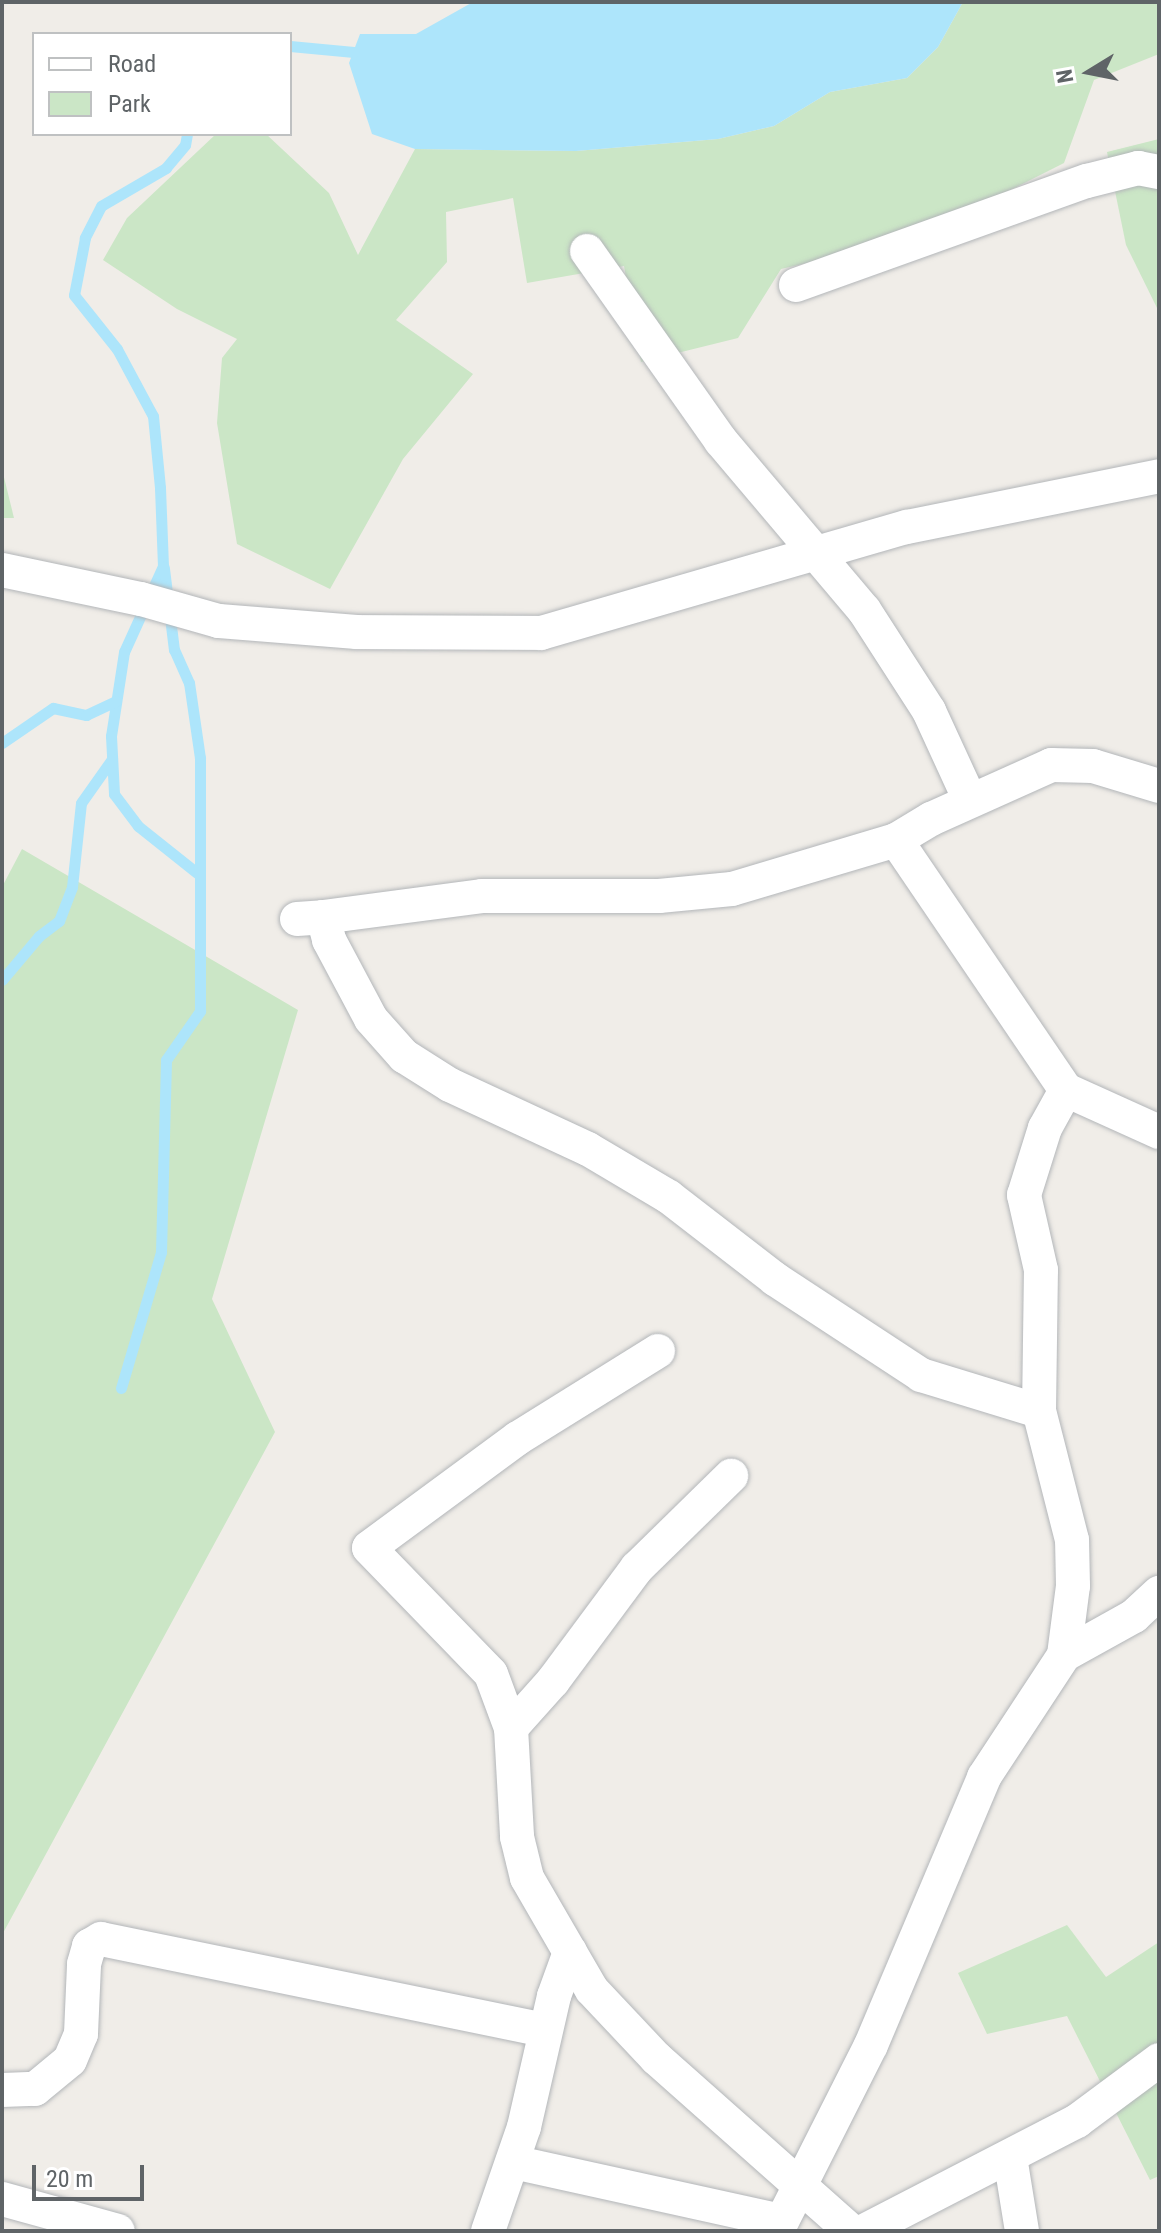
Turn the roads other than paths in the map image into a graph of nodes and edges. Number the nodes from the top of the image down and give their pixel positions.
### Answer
1 (1159, 172) edge
2 (587, 251) dead end
3 (796, 285) dead end
4 (1159, 476) edge
5 (819, 551) junction
6 (2, 570) edge
7 (1159, 786) edge
8 (970, 800) junction
9 (896, 840) junction
10 (1066, 1090) junction
11 (1159, 1132) edge
12 (658, 1351) dead end
13 (1039, 1411) junction
14 (731, 1476) dead end
15 (1159, 1593) edge
16 (1064, 1655) junction
17 (511, 1728) junction
18 (570, 1952) junction
19 (545, 2030) junction
20 (1159, 2060) edge
21 (2, 2090) edge
22 (1010, 2157) junction
23 (513, 2162) junction
24 (797, 2188) junction
25 (2, 2199) edge
26 (779, 2226) edge
27 (118, 2231) edge
28 (488, 2231) edge
29 (851, 2231) edge
30 (864, 2231) edge
31 (1022, 2231) edge

1 - 3 street
2 - 5 street
4 - 5 street
5 - 6 street
5 - 8 street
7 - 8 street
8 - 9 street
9 - 10 street
9 - 13 street
10 - 11 street
10 - 13 street
12 - 17 street
13 - 16 street
14 - 17 street
15 - 16 street
16 - 24 street
17 - 18 street
18 - 19 street
18 - 24 street
19 - 21 street
19 - 23 street
20 - 22 street
22 - 30 street
22 - 31 street
23 - 26 street
23 - 28 street
24 - 26 street
24 - 29 street
25 - 27 street

